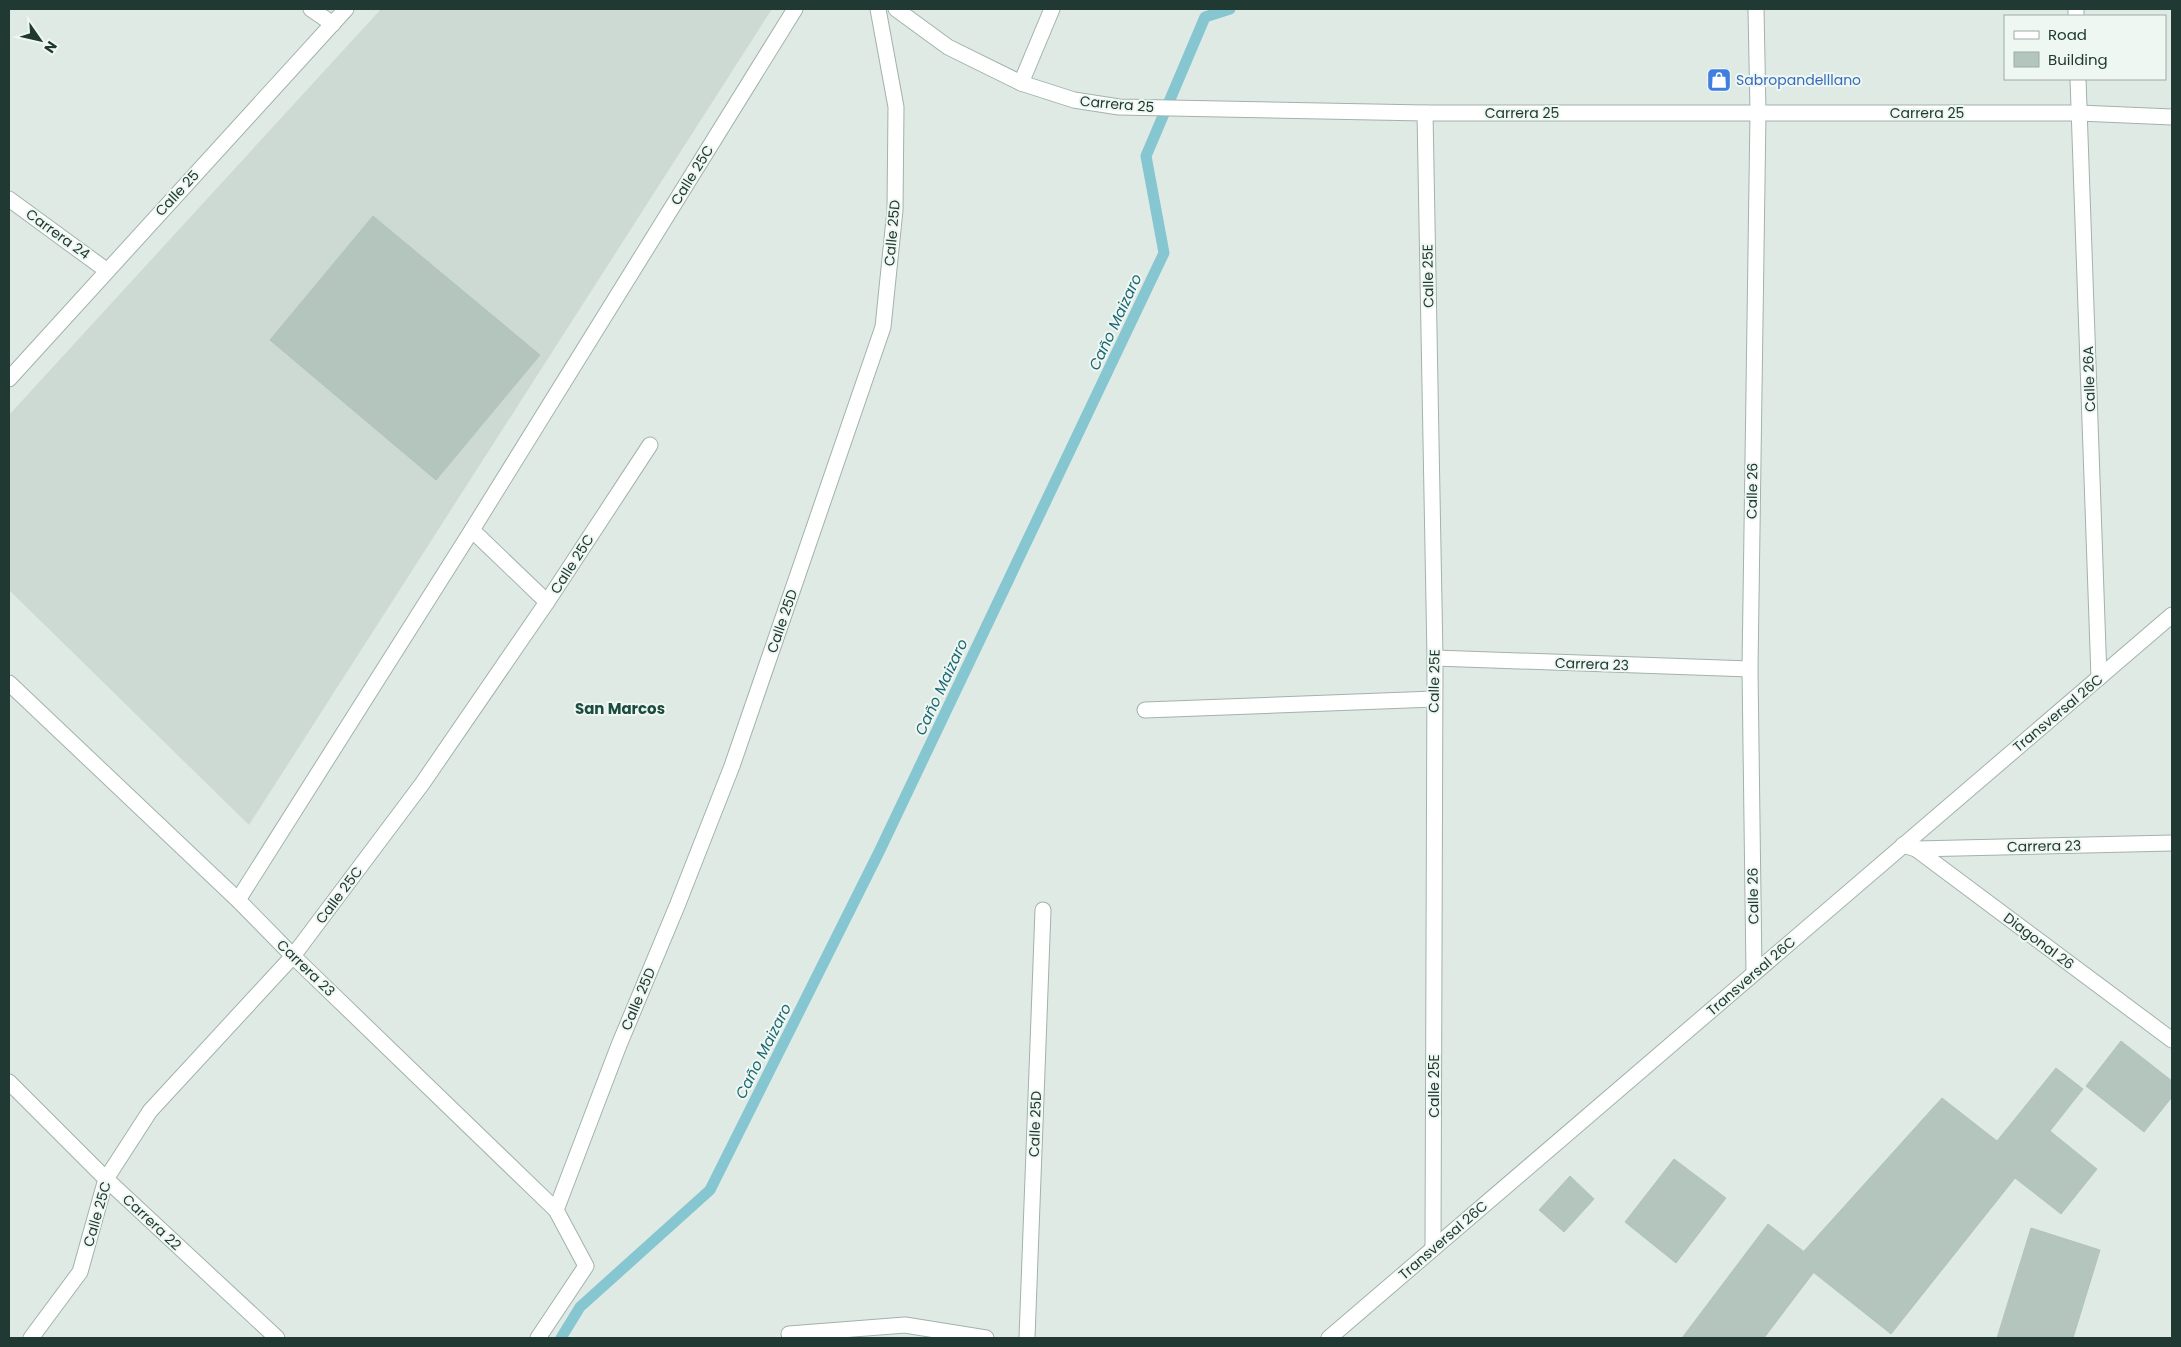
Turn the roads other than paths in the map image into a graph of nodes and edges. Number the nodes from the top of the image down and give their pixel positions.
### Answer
1 (311, 9) edge
2 (346, 9) edge
3 (795, 9) edge
4 (878, 9) edge
5 (896, 9) edge
6 (1052, 9) edge
7 (1756, 9) edge
8 (333, 24) junction
9 (2078, 80) edge
10 (1021, 83) junction
11 (1425, 112) junction
12 (1758, 112) junction
13 (2080, 113) junction
14 (2172, 117) edge
15 (9, 199) edge
16 (106, 270) junction
17 (9, 379) edge
18 (650, 444) dead end
19 (472, 530) junction
20 (547, 602) junction
21 (2172, 615) edge
22 (1435, 658) junction
23 (1750, 670) junction
24 (2099, 678) junction
25 (9, 683) edge
26 (1434, 699) junction
27 (1145, 710) dead end
28 (2172, 843) edge
29 (1910, 847) junction
30 (238, 900) junction
31 (1044, 910) dead end
32 (293, 956) junction
33 (1754, 973) junction
34 (2172, 1040) edge
35 (9, 1082) edge
36 (106, 1179) junction
37 (556, 1210) junction
38 (1433, 1249) junction
39 (789, 1334) dead end
40 (31, 1338) edge
41 (277, 1338) edge
42 (538, 1338) edge
43 (986, 1338) edge
44 (1027, 1338) edge
45 (1329, 1338) edge

1 - 8 street
2 - 8 street, Calle 25
3 - 19 street, Calle 25C
4 - 37 street, Calle 25D
5 - 10 street, Carrera 25
6 - 10 street
7 - 12 street, Calle 26
8 - 16 street, Calle 25
9 - 13 street, Calle 26A
10 - 11 street, Carrera 25
11 - 12 street, Carrera 25
11 - 22 street, Calle 25E
12 - 13 street, Carrera 25
12 - 23 street, Calle 26
13 - 14 street, Carrera 25
13 - 24 street, Calle 26A
15 - 16 street, Carrera 24
16 - 17 street, Calle 25
18 - 20 street, Calle 25C
19 - 20 street
19 - 30 street, Calle 25C
20 - 32 street, Calle 25C
21 - 24 street, Transversal 26C
22 - 23 street, Carrera 23
22 - 26 street, Calle 25E
23 - 33 street, Calle 26
24 - 29 street, Transversal 26C
25 - 30 street, Carrera 23
26 - 27 street
26 - 38 street, Calle 25E
28 - 29 street, Carrera 23
29 - 33 street, Transversal 26C
29 - 34 street, Diagonal 26
30 - 32 street, Carrera 23
31 - 44 street, Calle 25D
32 - 36 street, Calle 25C
32 - 37 street, Carrera 23
33 - 38 street, Transversal 26C
35 - 36 street, Carrera 22
36 - 40 street, Calle 25C
36 - 41 street, Carrera 22
37 - 42 street, Carrera 23
38 - 45 street, Transversal 26C
39 - 43 street

